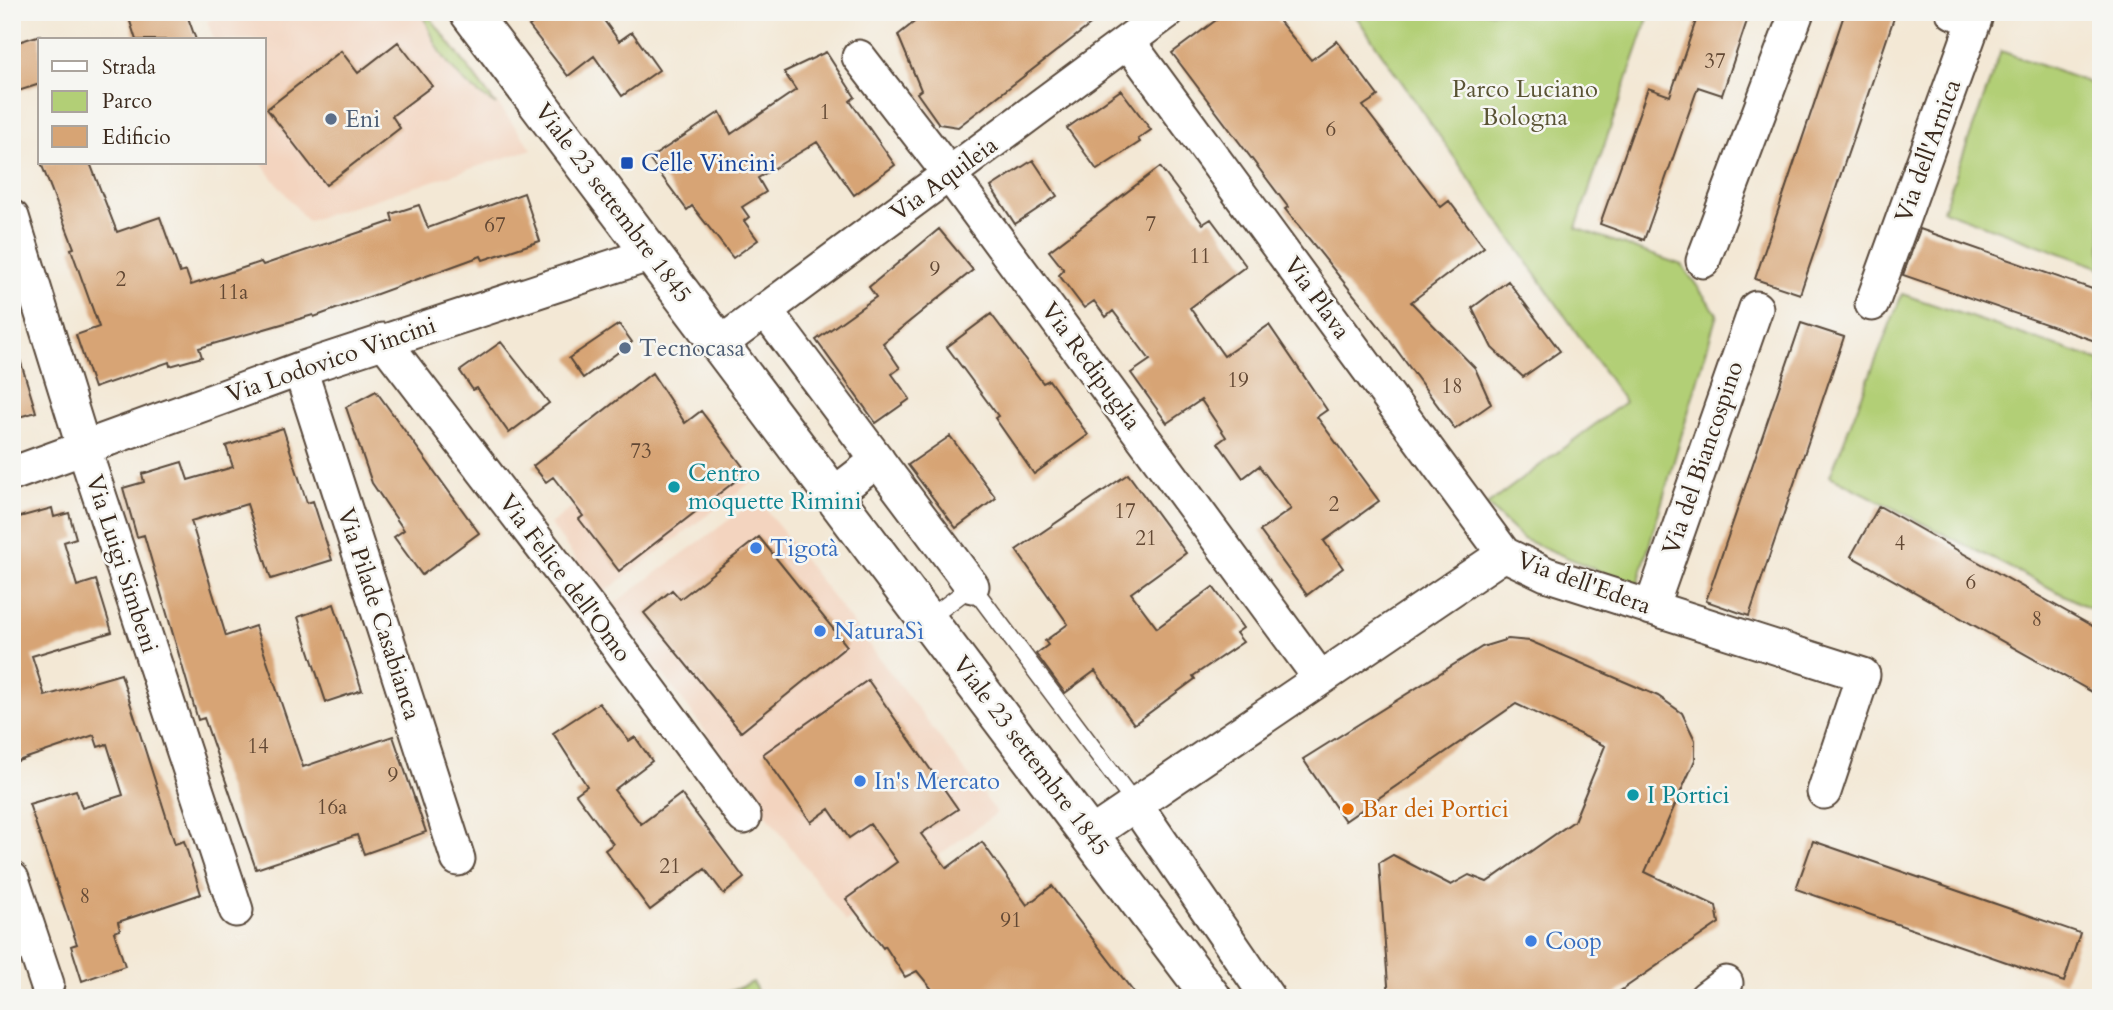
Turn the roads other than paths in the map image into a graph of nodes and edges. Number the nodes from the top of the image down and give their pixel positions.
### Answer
1 (470, 12) edge
2 (1167, 12) edge
3 (1797, 12) edge
4 (1953, 12) edge
5 (1129, 43) junction
6 (859, 57) dead end
7 (950, 175) junction
8 (12, 217) edge
9 (651, 254) junction
10 (1703, 261) dead end
11 (1872, 304) dead end
12 (1756, 308) dead end
13 (765, 310) junction
14 (383, 341) junction
15 (720, 344) junction
16 (299, 369) junction
17 (83, 449) junction
18 (878, 460) junction
19 (12, 474) edge
20 (834, 495) junction
21 (1504, 554) junction
22 (972, 586) junction
23 (1651, 608) junction
24 (928, 619) junction
25 (1320, 678) junction
26 (1824, 792) dead end
27 (1135, 804) junction
28 (744, 817) dead end
29 (1090, 835) junction
30 (458, 859) dead end
31 (12, 879) edge
32 (236, 911) dead end
33 (47, 984) dead end
34 (1212, 998) edge
35 (1268, 998) edge

1 - 9 main road, Viale 23 settembre 1845
2 - 5 street, Via Aquileia
3 - 10 street
4 - 11 street, Via dell'Arnica
5 - 7 street, Via Aquileia
5 - 21 street, Via Plava
6 - 7 street, Via Redipuglia
7 - 13 street, Via Aquileia
7 - 25 street, Via Redipuglia
8 - 17 street, Via Luigi Simbeni
9 - 14 street, Via Lodovico Vincini
9 - 15 main road, Viale 23 settembre 1845
12 - 23 street, Via del Biancospino
13 - 15 street, Via Aquileia
13 - 18 street
14 - 16 street, Via Lodovico Vincini
14 - 28 street, Via Felice dell'Omo
15 - 20 main road, Viale 23 settembre 1845
16 - 17 street, Via Lodovico Vincini
16 - 30 street, Via Pilade Casabianca
17 - 19 street, Via Lodovico Vincini
17 - 32 street, Via Luigi Simbeni
18 - 20 street
18 - 22 street
20 - 24 main road, Viale 23 settembre 1845
21 - 23 street, Via dell'Edera
21 - 25 street, Via dell'Edera
22 - 24 lane
22 - 27 lane
23 - 26 street, Via dell'Edera
24 - 29 main road, Viale 23 settembre 1845
25 - 27 street, Via dell'Edera
27 - 29 street, Via dell'Edera
27 - 35 street
29 - 34 main road, Viale 23 settembre 1845
31 - 33 street

